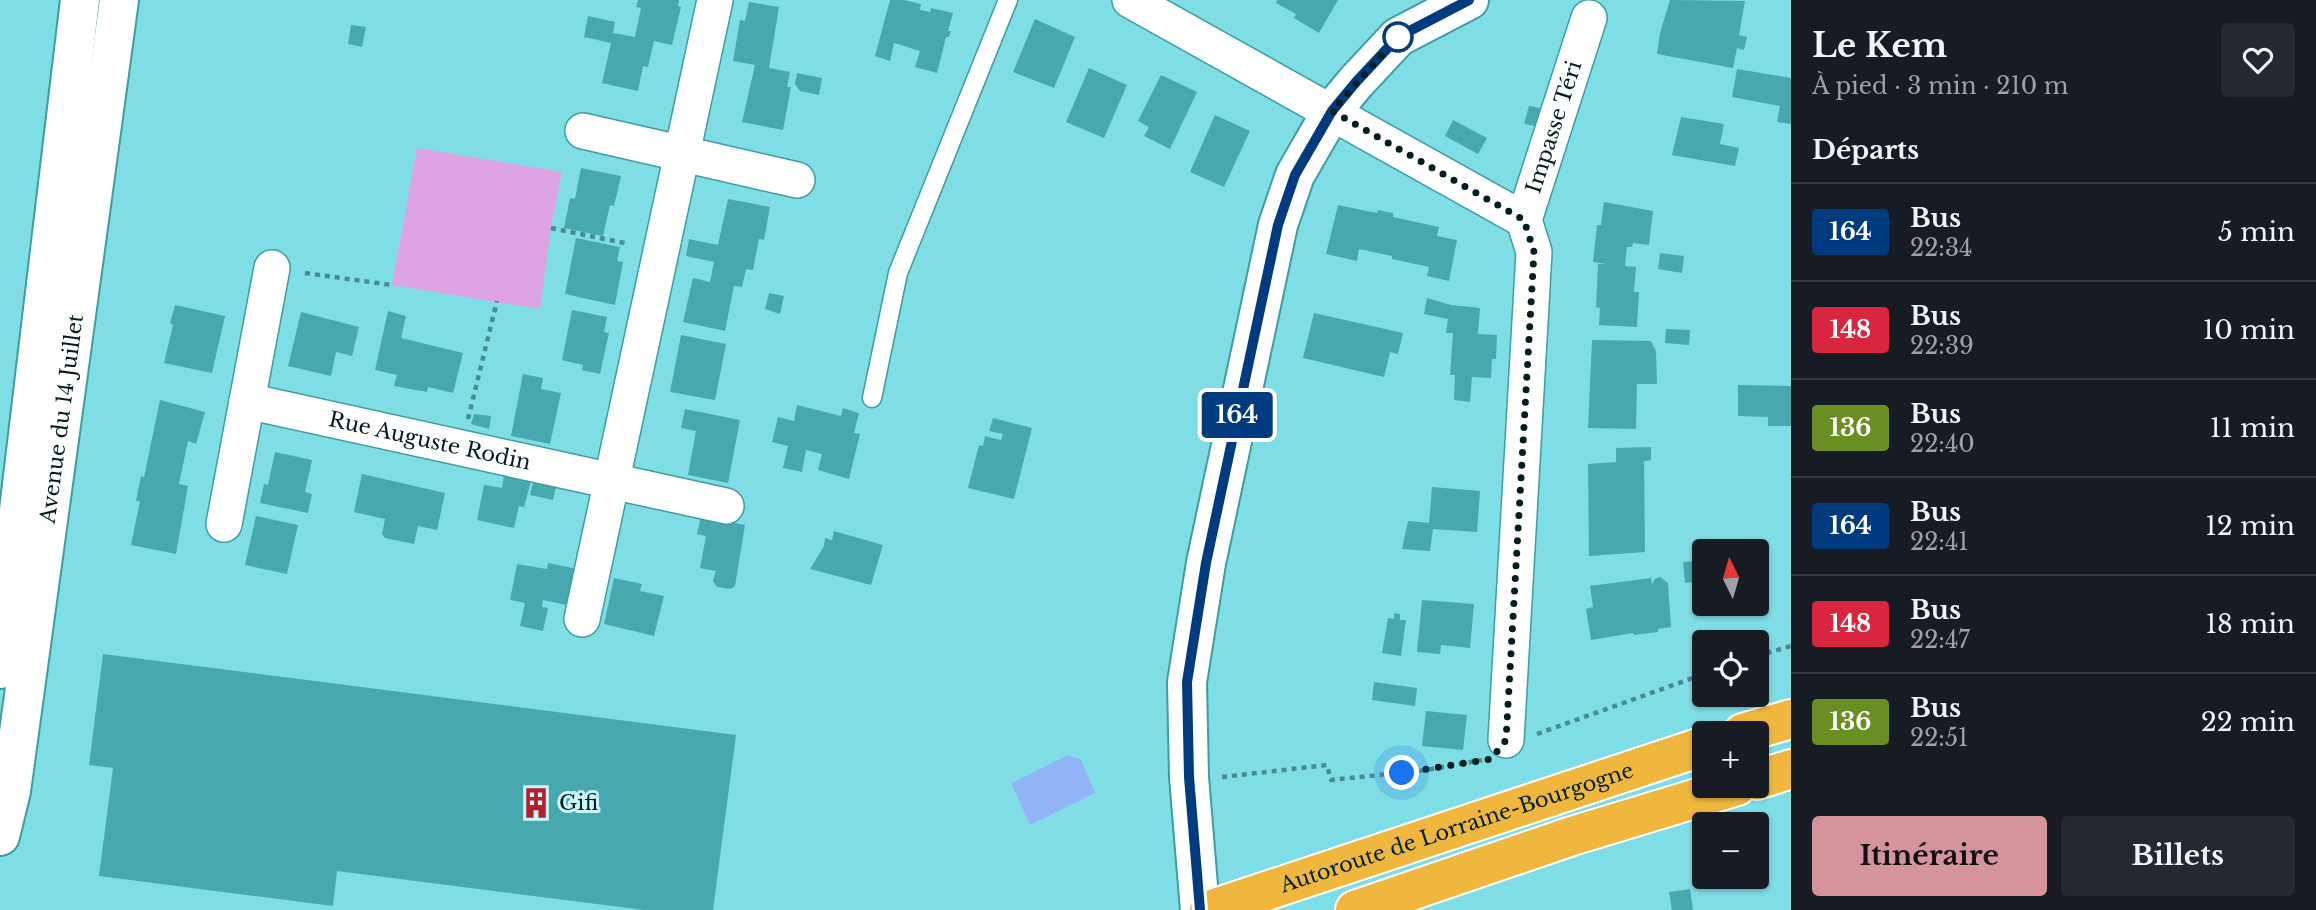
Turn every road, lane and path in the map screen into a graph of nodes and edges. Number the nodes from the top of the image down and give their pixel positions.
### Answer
1 (80, 0) edge
2 (120, 0) edge
3 (715, 0) edge
4 (1008, 0) edge
5 (1130, 0) edge
6 (1469, 0) edge
7 (1589, 18) dead end
8 (1332, 111) junction
9 (583, 131) dead end
10 (683, 154) junction
11 (797, 180) dead end
12 (1524, 220) junction
13 (551, 228) dead end
14 (662, 251) junction
15 (272, 268) joint
16 (392, 285) dead end
17 (497, 301) dead end
18 (872, 398) dead end
19 (247, 401) junction
20 (461, 447) junction
21 (612, 481) junction
22 (726, 506) dead end
23 (224, 524) dead end
24 (582, 619) dead end
25 (1791, 646) edge
26 (1769, 652) edge
27 (0, 668) edge
28 (1692, 678) edge
29 (1791, 719) edge
30 (1769, 725) edge
31 (1506, 740) junction
32 (1692, 750) edge
33 (1791, 769) edge
34 (1769, 776) edge
35 (1189, 777) junction
36 (1697, 798) edge
37 (0, 836) edge
38 (1201, 899) edge
39 (1355, 910) edge

1 - 27 main road, Avenue du 14 Juillet
2 - 37 main road, Avenue du 14 Juillet
3 - 10 street
4 - 18 lane
5 - 8 street
6 - 8 main road
7 - 12 street, Impasse Téri
8 - 12 street
8 - 35 main road
9 - 10 street
10 - 11 street
10 - 14 street
12 - 31 street, Impasse Téri
13 - 14 path
14 - 21 street
15 - 16 path
15 - 19 street
17 - 20 path
19 - 20 street, Rue Auguste Rodin
19 - 23 street
20 - 21 street, Rue Auguste Rodin
21 - 22 street, Rue Auguste Rodin
21 - 24 street
25 - 26 path
28 - 31 path
29 - 30 highway
31 - 35 path
32 - 38 highway, Autoroute de Lorraine-Bourgogne
33 - 34 highway
35 - 38 main road
36 - 39 highway, Autoroute de Lorraine-Bourgogne

